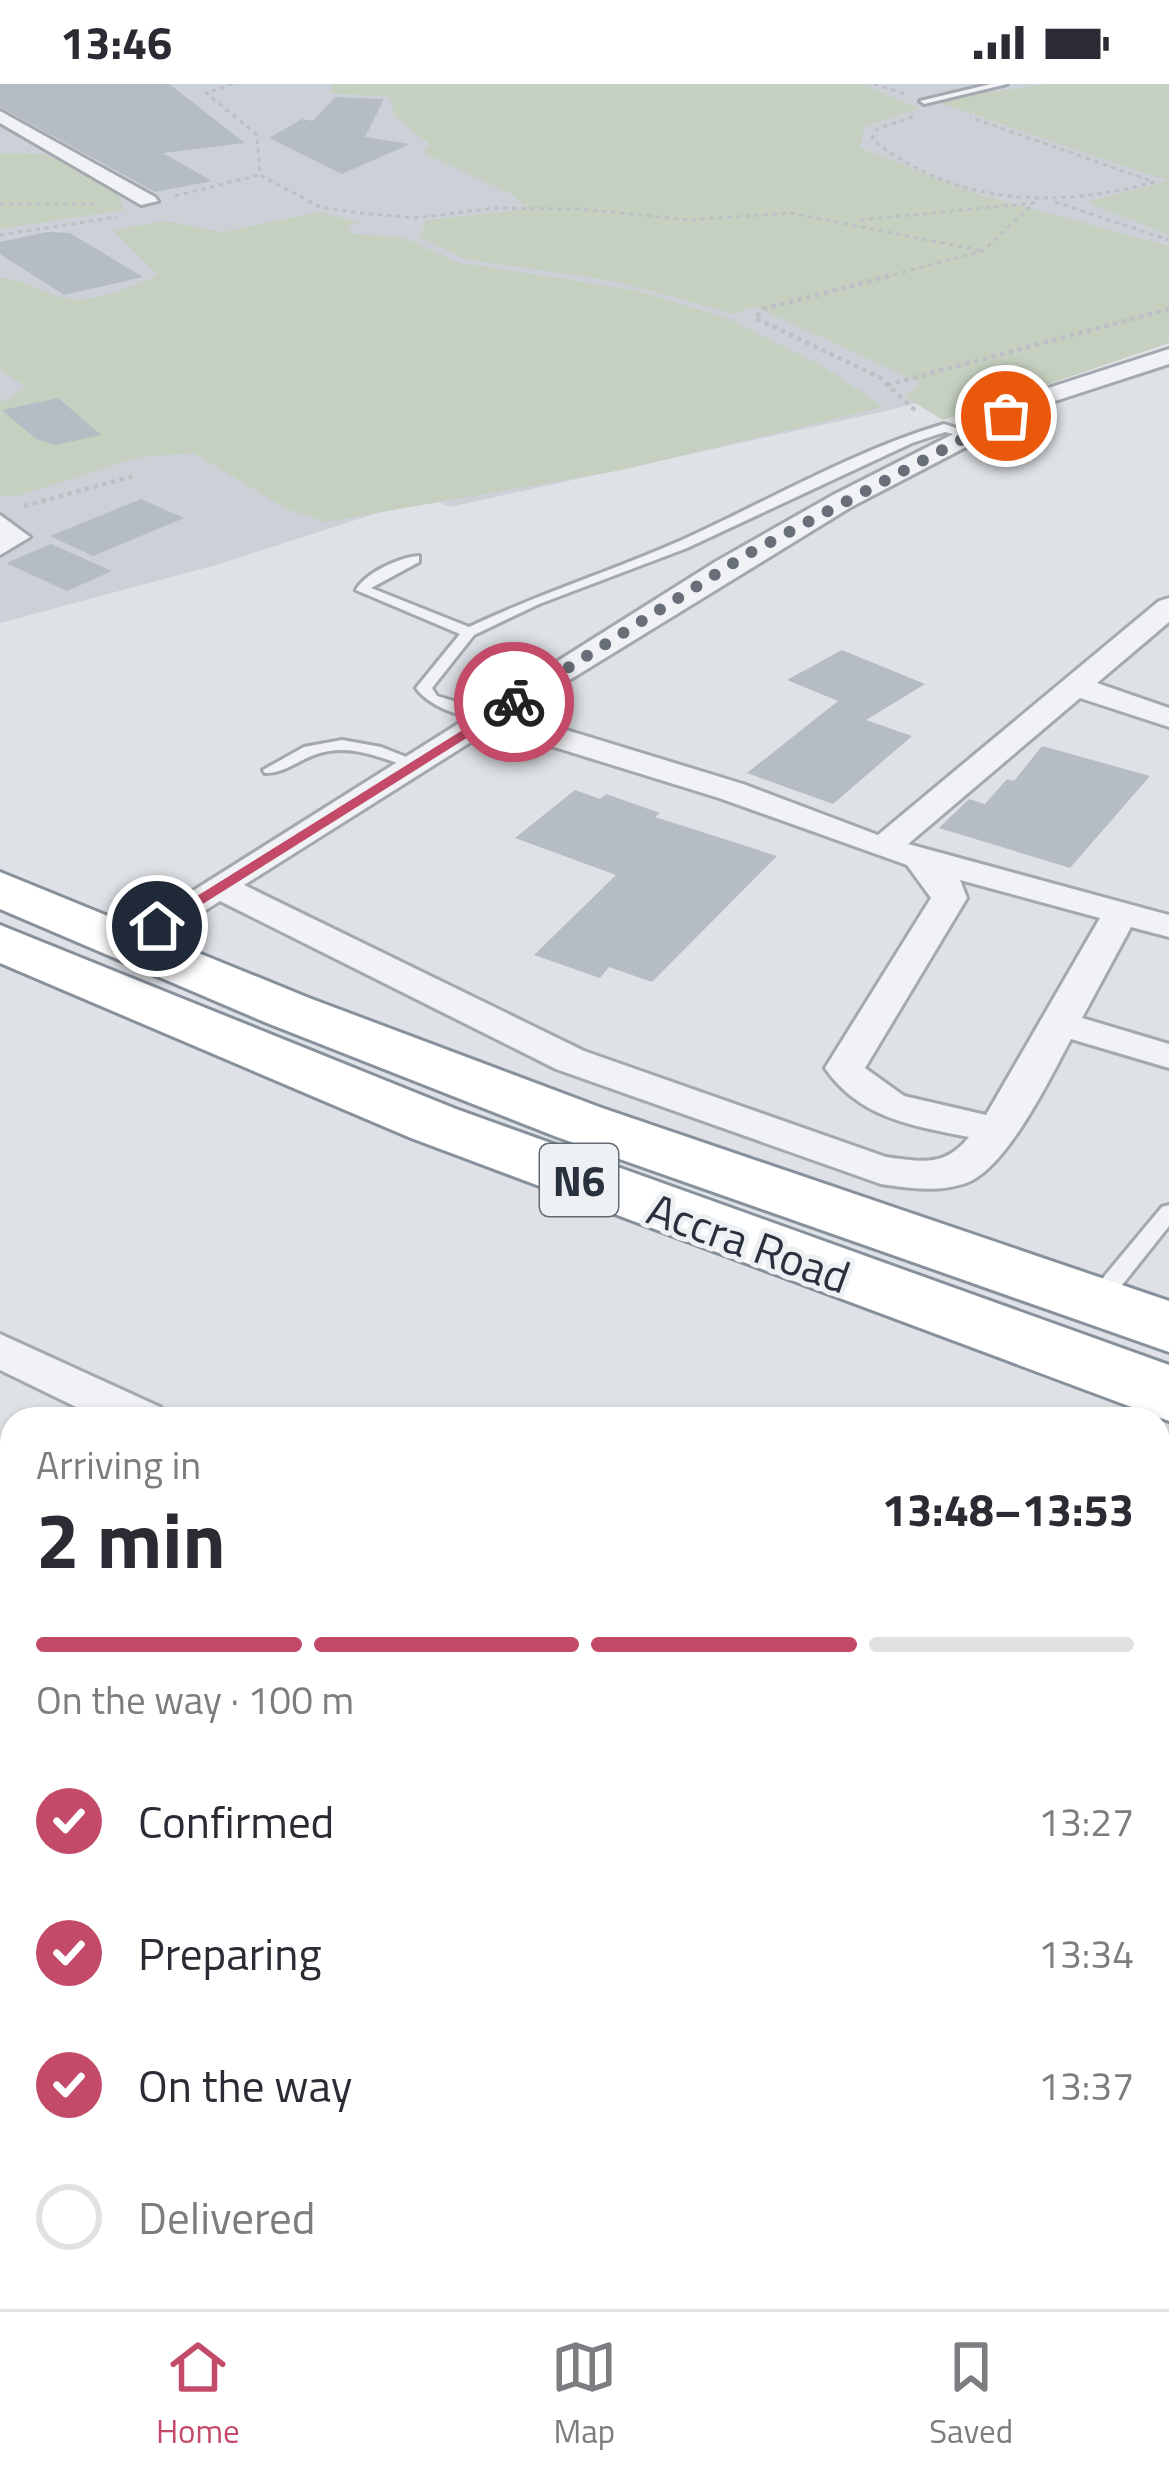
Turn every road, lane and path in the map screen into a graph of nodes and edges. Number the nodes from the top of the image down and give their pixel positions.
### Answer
1 (233, 84) edge
2 (874, 84) edge
3 (1003, 84) edge
4 (924, 101) junction
5 (943, 107) junction
6 (0, 116) edge
7 (40, 144) junction
8 (18, 149) dead end
9 (1047, 199) junction
10 (148, 201) joint
11 (1034, 202) junction
12 (850, 221) junction
13 (0, 235) edge
14 (1169, 239) edge
15 (983, 251) junction
16 (1169, 309) edge
17 (1169, 356) edge
18 (887, 385) junction
19 (957, 431) junction
20 (134, 476) dead end
21 (11, 515) edge
22 (0, 547) edge
23 (414, 559) dead end
24 (1169, 607) edge
25 (469, 632) junction
26 (1078, 687) junction
27 (491, 717) junction
28 (1169, 718) edge
29 (416, 764) junction
30 (271, 770) dead end
31 (902, 854) junction
32 (220, 887) junction
33 (0, 890) edge
34 (1120, 913) junction
35 (1169, 926) edge
36 (0, 941) edge
37 (125, 945) junction
38 (1057, 1023) junction
39 (1169, 1056) edge
40 (996, 1130) junction
41 (1169, 1212) edge
42 (1095, 1304) junction
43 (1169, 1327) edge
44 (0, 1350) edge
45 (1169, 1394) edge
46 (118, 1407) edge

1 - 12 path
2 - 4 path
3 - 4 lane
4 - 5 path
5 - 9 path
5 - 11 path
6 - 7 street
7 - 8 street
7 - 10 street
9 - 11 path
9 - 14 path
10 - 13 path
11 - 12 path
11 - 15 path
12 - 15 path
15 - 18 path
16 - 18 path
17 - 19 street
18 - 19 path
19 - 25 lane
19 - 27 street
20 - 21 path
21 - 22 street
23 - 25 lane
24 - 26 street
25 - 27 lane
26 - 28 street
26 - 31 street
27 - 29 street
27 - 31 street
29 - 30 lane
29 - 32 street
31 - 34 street
31 - 40 street
32 - 37 street
32 - 40 street
33 - 37 highway, Accra Road / N6
34 - 35 street
34 - 38 street
36 - 45 highway, Accra Road / N6
37 - 42 highway, Accra Road / N6
38 - 39 street
38 - 40 street
41 - 42 lane
42 - 43 highway, Accra Road / N6
44 - 46 street

